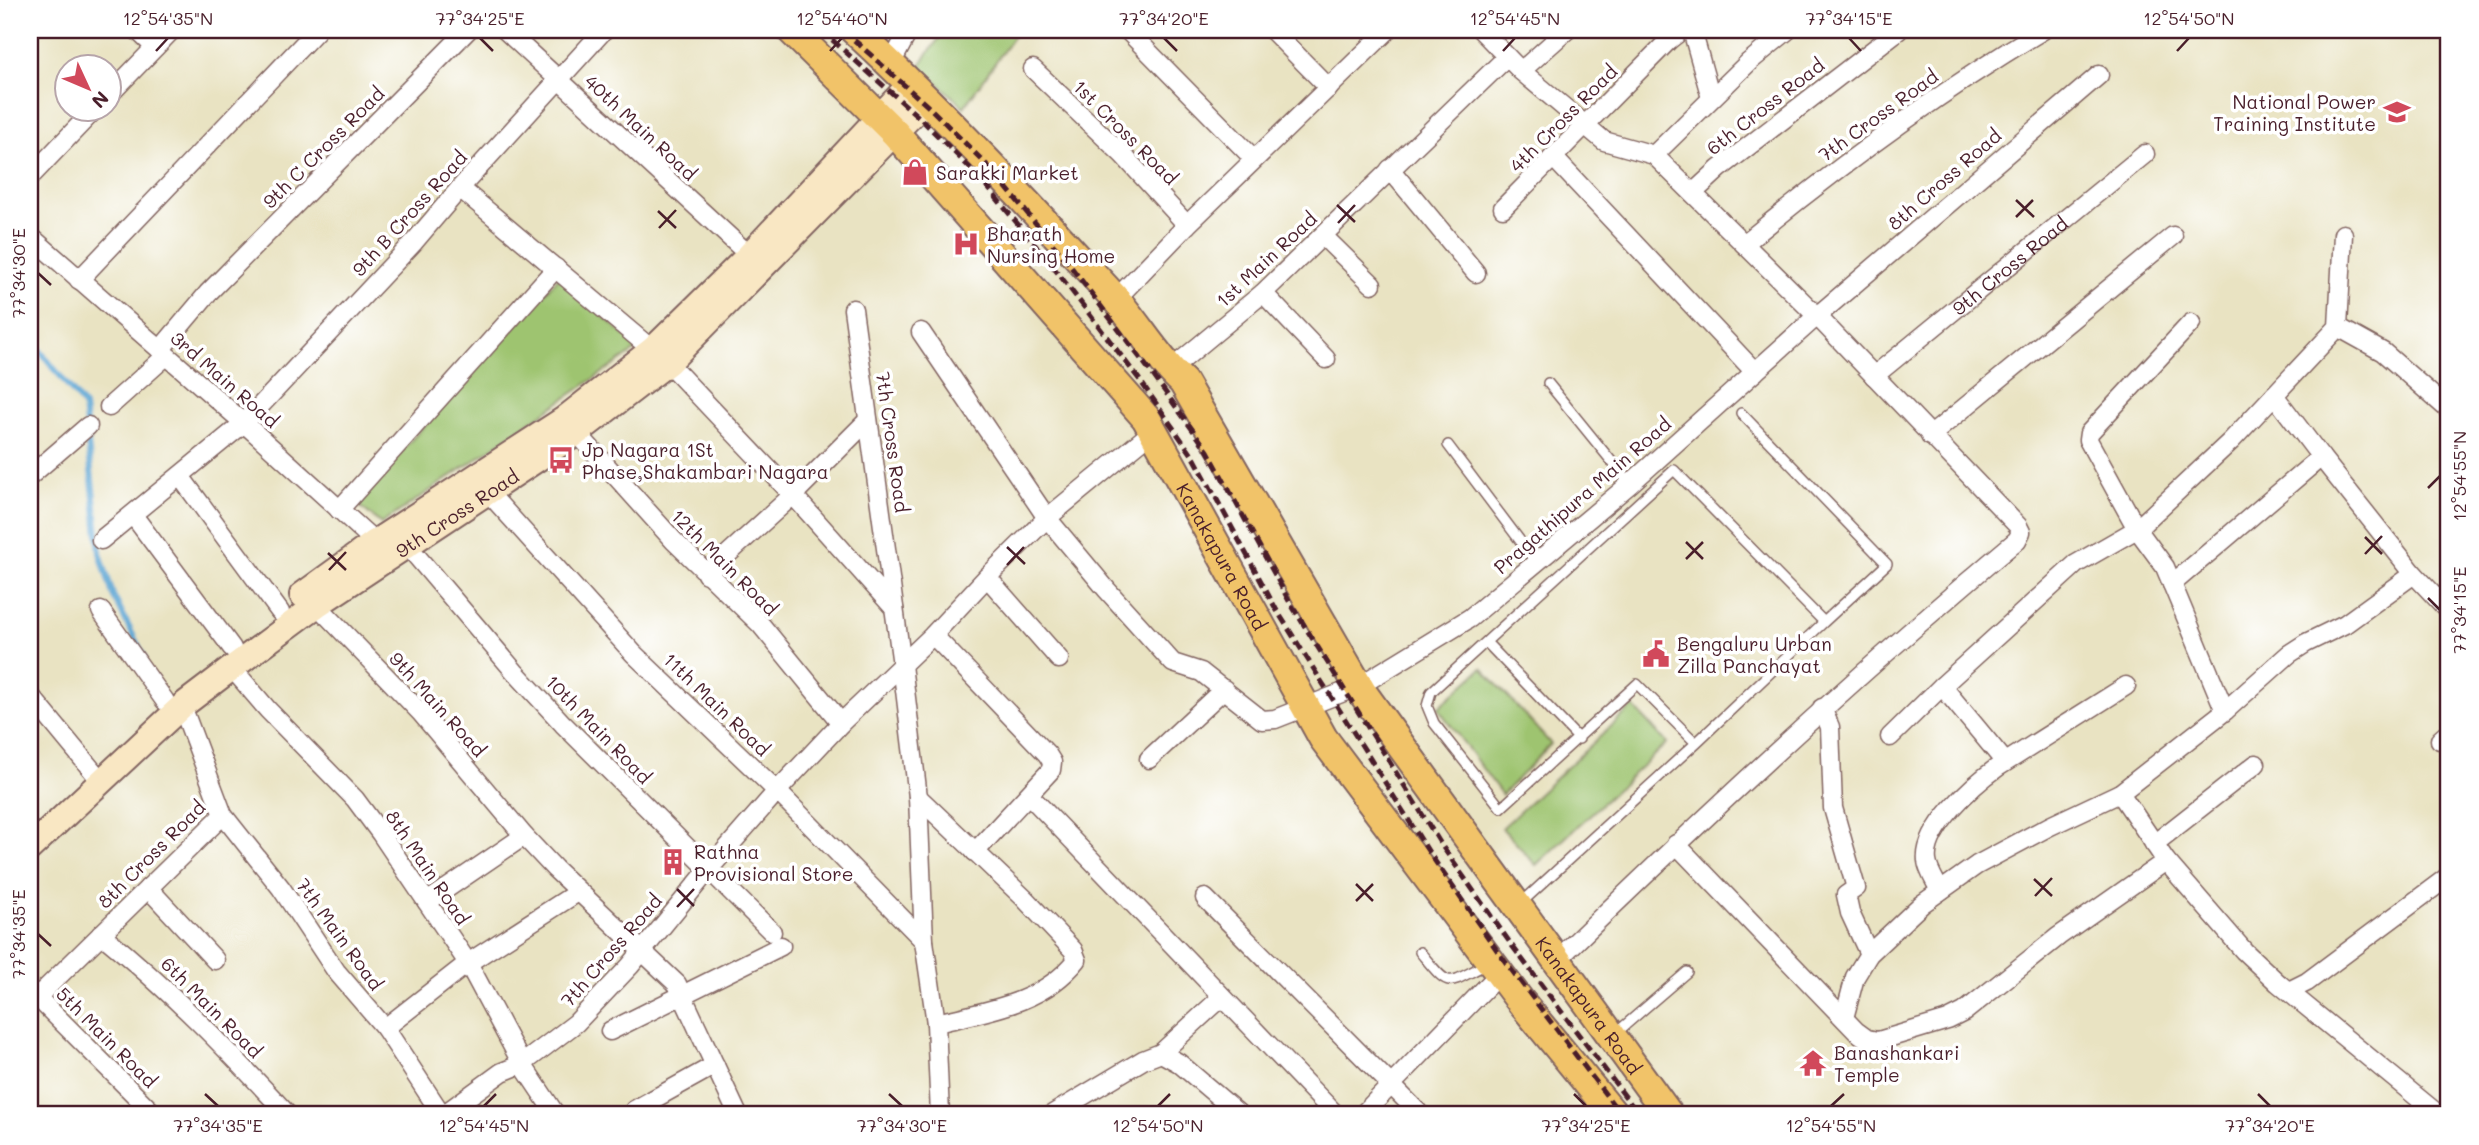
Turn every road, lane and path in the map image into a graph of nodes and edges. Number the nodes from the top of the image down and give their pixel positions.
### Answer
1 (137, 30) edge
2 (172, 30) edge
3 (317, 30) edge
4 (468, 30) edge
5 (505, 30) edge
6 (604, 30) edge
7 (790, 30) edge
8 (909, 30) edge
9 (1127, 30) edge
10 (1272, 30) edge
11 (1388, 30) edge
12 (1480, 30) edge
13 (1567, 30) edge
14 (1682, 30) edge
15 (1692, 30) edge
16 (1788, 30) edge
17 (1899, 30) edge
18 (2043, 30) edge
19 (874, 42) edge
20 (155, 47) junction
21 (1507, 57) junction
22 (1033, 69) dead end
23 (1521, 71) junction
24 (2099, 75) dead end
25 (558, 79) junction
26 (122, 81) edge
27 (1329, 88) junction
28 (920, 91) junction
29 (1711, 98) junction
30 (83, 122) edge
31 (887, 125) junction
32 (1586, 126) junction
33 (2145, 154) dead end
34 (1654, 155) junction
35 (1553, 158) junction
36 (1254, 159) junction
37 (1390, 169) junction
38 (30, 177) edge
39 (460, 188) junction
40 (1693, 192) junction
41 (1503, 208) dead end
42 (1187, 225) junction
43 (2343, 234) dead end
44 (30, 236) edge
45 (1323, 236) junction
46 (2173, 236) dead end
47 (1744, 244) junction
48 (749, 255) junction
49 (556, 268) junction
50 (1476, 273) dead end
51 (79, 280) junction
52 (1372, 285) dead end
53 (1263, 293) junction
54 (1116, 299) junction
55 (853, 309) dead end
56 (1817, 316) junction
57 (2191, 323) dead end
58 (2338, 327) junction
59 (921, 332) dead end
60 (163, 353) junction
61 (660, 356) junction
62 (1326, 359) dead end
63 (1170, 370) junction
64 (1755, 372) junction
65 (1874, 376) junction
66 (1548, 383) dead end
67 (2274, 396) junction
68 (109, 407) dead end
69 (2449, 410) edge
70 (1741, 413) dead end
71 (868, 420) junction
72 (244, 423) junction
73 (88, 426) dead end
74 (1153, 431) junction
75 (577, 433) junction
76 (1930, 436) junction
77 (1448, 445) dead end
78 (2321, 457) junction
79 (30, 475) edge
80 (180, 476) junction
81 (1630, 484) junction
82 (487, 491) junction
83 (793, 495) junction
84 (339, 510) junction
85 (133, 515) junction
86 (1047, 518) junction
87 (2137, 529) junction
88 (101, 540) dead end
89 (391, 547) junction
90 (1536, 562) junction
91 (706, 574) junction
92 (2414, 574) junction
93 (987, 577) junction
94 (2172, 584) junction
95 (317, 605) junction
96 (895, 609) junction
97 (101, 611) dead end
98 (2449, 611) edge
99 (279, 612) junction
100 (1824, 622) junction
101 (933, 635) junction
102 (1486, 642) junction
103 (232, 658) junction
104 (1059, 659) dead end
105 (902, 665) junction
106 (1359, 686) junction
107 (1942, 686) junction
108 (2126, 686) dead end
109 (1224, 689) junction
110 (30, 695) edge
111 (174, 704) junction
112 (1307, 708) junction
113 (1822, 708) junction
114 (2225, 710) junction
115 (841, 723) junction
116 (1890, 737) dead end
117 (1579, 739) junction
118 (1696, 743) junction
119 (1149, 759) dead end
120 (2004, 762) junction
121 (2256, 764) dead end
122 (95, 775) junction
123 (777, 791) junction
124 (2120, 793) junction
125 (1029, 795) junction
126 (918, 797) junction
127 (223, 815) junction
128 (30, 827) edge
129 (524, 836) junction
130 (1676, 844) junction
131 (2154, 844) junction
132 (30, 848) edge
133 (975, 852) junction
134 (2166, 860) junction
135 (709, 869) junction
136 (2449, 876) edge
137 (148, 888) junction
138 (1940, 891) junction
139 (578, 892) junction
140 (1205, 898) dead end
141 (427, 902) junction
142 (1517, 907) junction
143 (101, 934) junction
144 (924, 941) junction
145 (639, 951) junction
146 (1420, 952) dead end
147 (1869, 954) junction
148 (215, 960) dead end
149 (1556, 961) junction
150 (468, 964) junction
151 (1496, 967) junction
152 (1687, 972) dead end
153 (2289, 990) junction
154 (681, 994) junction
155 (32, 997) edge
156 (1222, 997) junction
157 (1844, 1018) junction
158 (936, 1023) junction
159 (385, 1028) junction
160 (610, 1031) dead end
161 (1612, 1037) junction
162 (1161, 1053) junction
163 (522, 1064) junction
164 (715, 1065) junction
165 (1390, 1086) junction
166 (635, 1111) dead end
167 (155, 1115) edge
168 (288, 1115) edge
169 (442, 1115) edge
170 (556, 1115) edge
171 (738, 1115) edge
172 (940, 1115) edge
173 (1051, 1115) edge
174 (1240, 1115) edge
175 (1336, 1115) edge
176 (1362, 1115) edge
177 (1421, 1115) edge
178 (1614, 1115) edge
179 (1669, 1115) edge
180 (2439, 1115) edge

1 - 20 street
2 - 20 street
3 - 51 street
4 - 60 street, 9th C Cross Road
5 - 25 street, 40th Main Road
6 - 25 street, 9th B Cross Road
7 - 31 main road, Kanakapura Road
8 - 19 street
9 - 36 street
10 - 27 street
11 - 27 street
12 - 21 street
13 - 23 street
14 - 32 street, 4th Cross Road
15 - 29 street
16 - 29 street
17 - 40 street, 6th Cross Road
18 - 47 street, 7th Cross Road
19 - 28 main road, Kanakapura Road
20 - 26 street
21 - 23 street
21 - 37 street, 1st Main Road
22 - 42 street, 1st Cross Road
23 - 32 street
24 - 56 street, 8th Cross Road
25 - 39 street, 9th B Cross Road
25 - 48 street, 40th Main Road
27 - 36 street
28 - 31 main road, 9th Cross Road
28 - 54 main road, Kanakapura Road
29 - 34 street
30 - 38 street
31 - 48 main road, 9th Cross Road
31 - 61 main road, 9th Cross Road
31 - 74 main road, Kanakapura Road
32 - 34 street
32 - 35 street, 4th Cross Road
33 - 65 street, 9th Cross Road
34 - 40 street
35 - 41 street, 4th Cross Road
35 - 64 street
36 - 42 street
37 - 45 street, 1st Main Road
37 - 50 street
39 - 49 street
39 - 72 street, 9th B Cross Road
40 - 47 street
42 - 54 street
43 - 58 street
44 - 51 street, 3rd Main Road
45 - 52 street
45 - 53 street, 1st Main Road
46 - 76 street
47 - 56 street
48 - 61 main road, 9th Cross Road
49 - 61 street
49 - 84 street
51 - 60 street, 3rd Main Road
53 - 62 street
53 - 63 street, 1st Main Road
54 - 63 main road, Kanakapura Road
55 - 71 street, 7th Cross Road
56 - 64 street, Pragathipura Main Road
56 - 65 street
57 - 87 street
58 - 67 street
58 - 69 street
59 - 86 street
60 - 68 street, 9th C Cross Road
60 - 72 street, 3rd Main Road
61 - 75 main road, 9th Cross Road
61 - 83 street
61 - 89 main road, 9th Cross Road
63 - 106 main road, Kanakapura Road
64 - 81 street, Pragathipura Main Road
65 - 76 street
66 - 81 lane
67 - 78 street
67 - 87 street
70 - 100 lane
71 - 83 street
71 - 96 street, 7th Cross Road
72 - 80 street, 9th B Cross Road
72 - 84 street, 3rd Main Road
73 - 79 street
74 - 86 street
74 - 112 main road, Kanakapura Road
75 - 82 main road, 9th Cross Road
75 - 91 street, 12th Main Road
76 - 113 street
77 - 90 lane
78 - 92 street
78 - 94 street
80 - 85 street, 9th B Cross Road
80 - 99 street
81 - 90 street, Pragathipura Main Road
82 - 89 main road, 9th Cross Road
82 - 123 street, 11th Main Road
83 - 91 street
83 - 96 street
84 - 89 street, 3rd Main Road
85 - 88 street, 9th B Cross Road
85 - 103 street, 8th Main Road
86 - 93 street
86 - 109 street
87 - 94 street
87 - 107 street
89 - 95 main road, 9th Cross Road
89 - 99 main road, 9th Cross Road
89 - 135 street, 10th Main Road
90 - 106 street, Pragathipura Main Road
91 - 115 street, 12th Main Road
92 - 98 street
92 - 114 street
93 - 101 street
93 - 104 street
94 - 114 street
95 - 103 main road, 9th Cross Road
95 - 129 street, 9th Main Road
96 - 105 street, 7th Cross Road
97 - 111 street, 8th Cross Road
99 - 103 main road, 9th Cross Road
100 - 102 lane
100 - 118 lane
101 - 105 street
101 - 125 street
102 - 117 lane
102 - 117 lane
103 - 111 main road, 9th Cross Road
103 - 141 street, 8th Main Road
105 - 115 street, 7th Cross Road
105 - 126 street, 7th Cross Road
106 - 112 street, Pragathipura Main Road
106 - 142 main road, Kanakapura Road
107 - 116 street
107 - 120 street
108 - 120 street
109 - 112 street, Pragathipura Main Road
109 - 119 street
110 - 122 street
111 - 122 main road, 9th Cross Road
111 - 127 street, 8th Cross Road
112 - 151 main road, Kanakapura Road
113 - 130 street
113 - 147 street
114 - 124 street
115 - 123 street, 7th Cross Road
117 - 118 lane
118 - 142 lane
120 - 138 street
121 - 131 street
122 - 128 main road, 9th Cross Road
122 - 132 main road, 9th Cross Road
123 - 135 street, 7th Cross Road
123 - 144 street, 11th Main Road
124 - 131 street
124 - 138 street
125 - 133 street
125 - 156 street
126 - 133 street
126 - 144 street, 7th Cross Road
127 - 137 street, 8th Cross Road
127 - 159 street, 7th Main Road
129 - 139 street, 9th Main Road
129 - 141 street
130 - 149 street
130 - 157 street
131 - 134 street
133 - 158 street
134 - 153 street
134 - 157 street
135 - 145 street, 7th Cross Road
135 - 154 street, 10th Main Road
136 - 153 street
137 - 143 street, 8th Cross Road
137 - 148 street
138 - 147 street
139 - 145 street, 9th Main Road
139 - 150 street
140 - 165 street
141 - 150 street, 8th Main Road
142 - 149 main road, Kanakapura Road
143 - 155 street, 8th Cross Road
143 - 168 street, 6th Main Road
144 - 158 street, 7th Cross Road
145 - 154 street, 9th Main Road
145 - 163 street, 7th Cross Road
146 - 151 lane
147 - 157 street
149 - 161 main road, Kanakapura Road
150 - 159 street
150 - 163 street, 8th Main Road
151 - 165 street
151 - 178 main road, Kanakapura Road
152 - 161 lane
153 - 180 street
154 - 160 street
154 - 164 street, 9th Main Road
155 - 167 street, 5th Main Road
156 - 162 street
156 - 175 street
158 - 172 street, 7th Cross Road
159 - 169 street, 7th Main Road
161 - 179 main road, Kanakapura Road
162 - 173 street
162 - 174 street
163 - 169 street, 7th Cross Road
163 - 170 street, 8th Main Road
164 - 166 street
164 - 171 street, 9th Main Road
165 - 176 street
165 - 177 street

